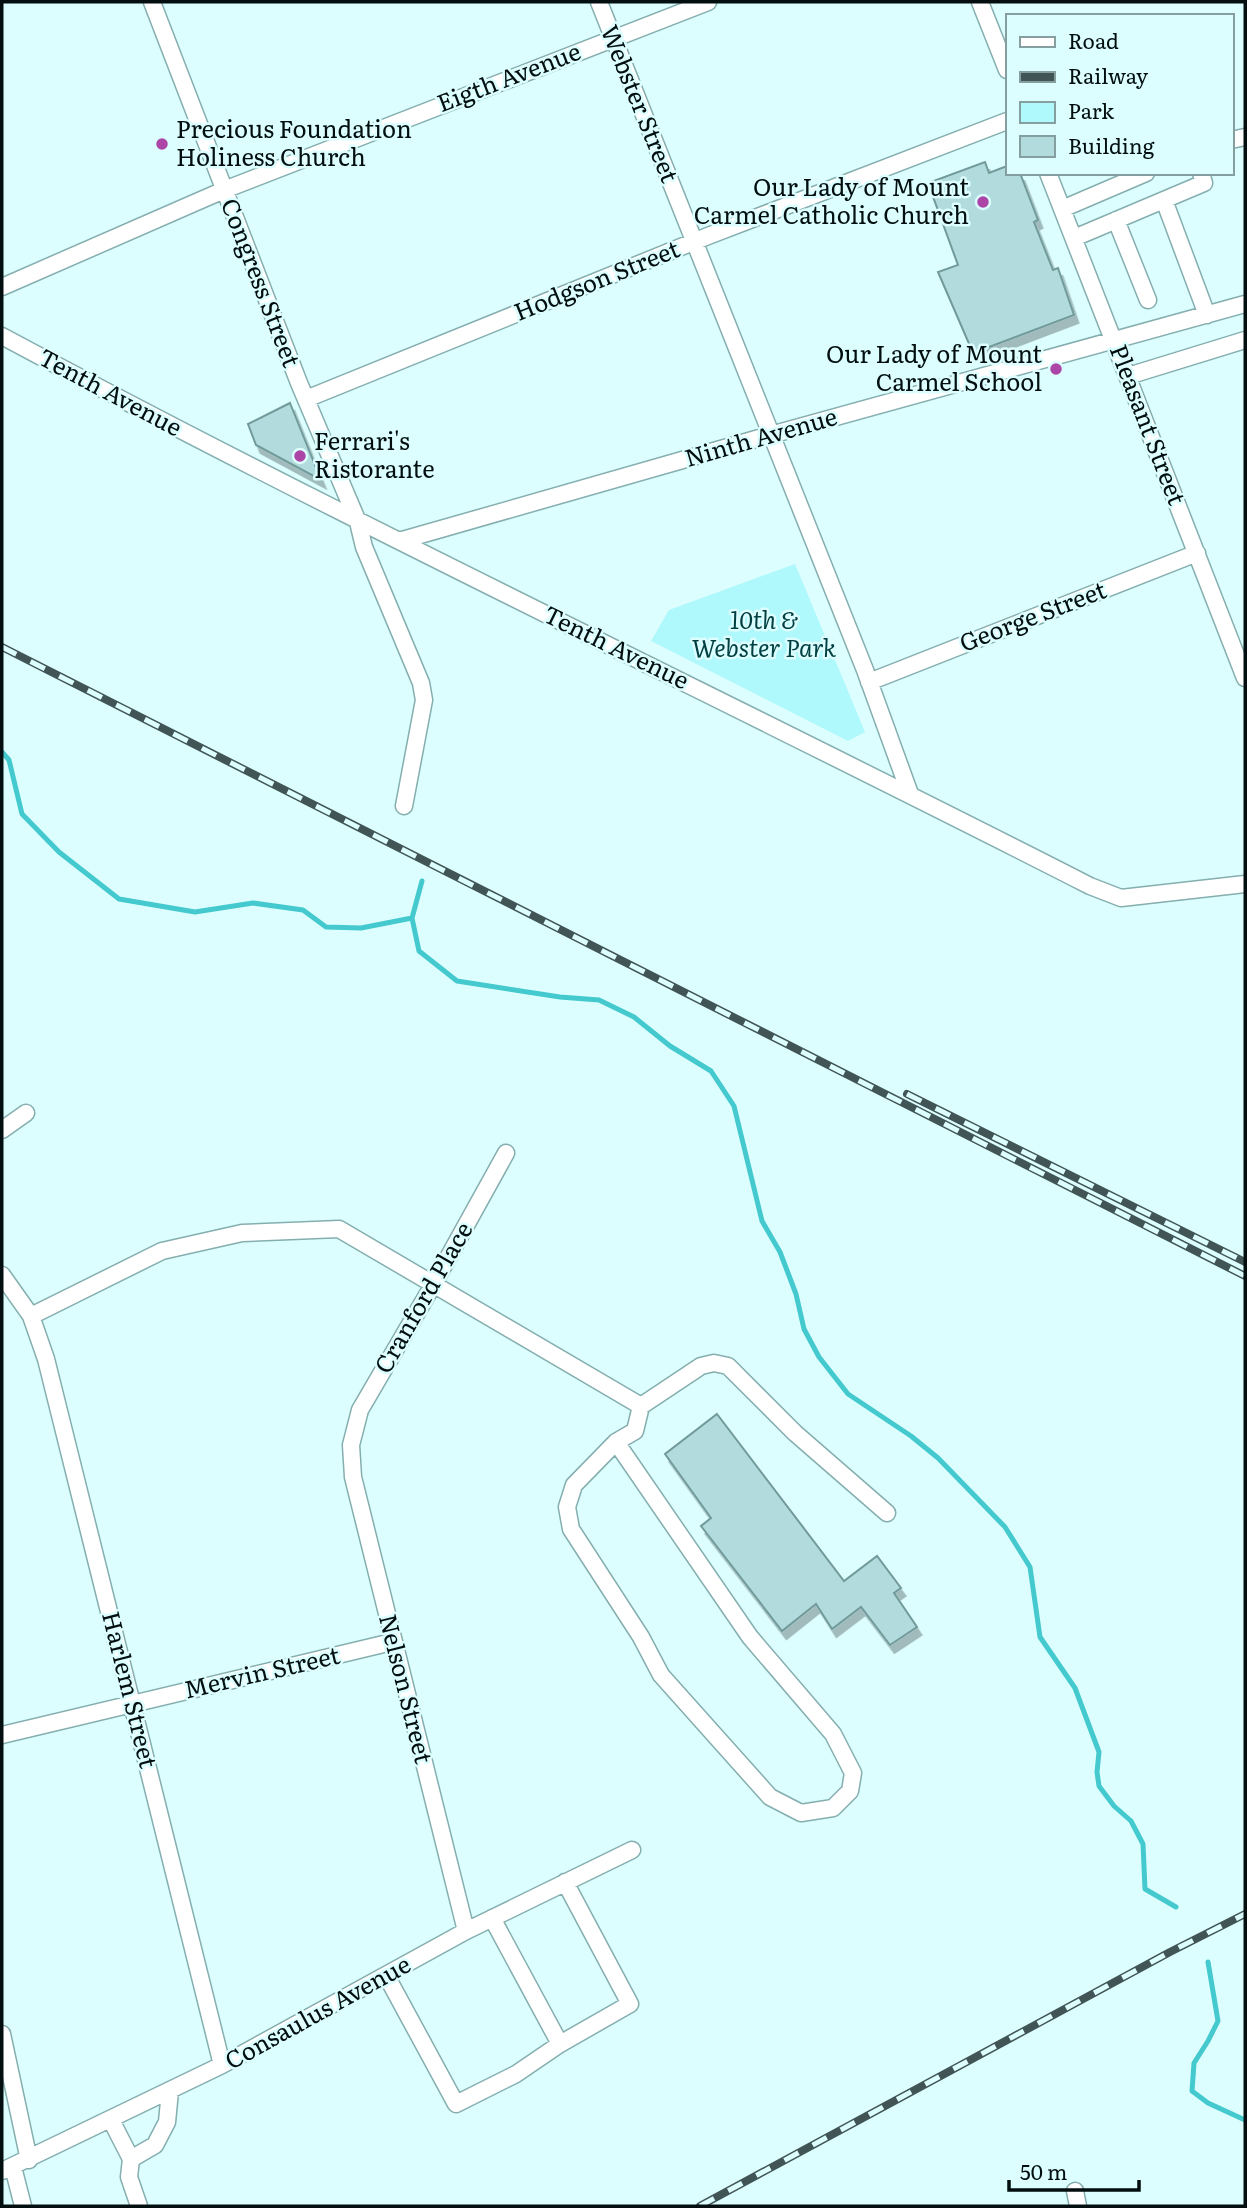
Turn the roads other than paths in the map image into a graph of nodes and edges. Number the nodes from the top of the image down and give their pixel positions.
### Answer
1 (152, 2) edge
2 (599, 2) edge
3 (708, 2) edge
4 (980, 2) edge
5 (613, 38) junction
6 (1006, 67) edge
7 (1006, 121) edge
8 (1049, 175) edge
9 (1141, 175) edge
10 (1202, 175) edge
11 (224, 190) junction
12 (1164, 200) junction
13 (1062, 209) junction
14 (1116, 220) junction
15 (1074, 238) junction
16 (694, 242) junction
17 (2, 287) edge
18 (1148, 300) dead end
19 (1245, 304) edge
20 (1207, 315) junction
21 (2, 336) edge
22 (1245, 340) edge
23 (1114, 341) junction
24 (1128, 376) junction
25 (306, 399) junction
26 (771, 435) junction
27 (358, 522) junction
28 (399, 541) junction
29 (1197, 553) junction
30 (1245, 678) edge
31 (869, 682) junction
32 (910, 794) junction
33 (404, 806) dead end
34 (1245, 884) edge
35 (26, 1113) dead end
36 (2, 1130) edge
37 (506, 1153) dead end
38 (2, 1277) edge
39 (433, 1285) junction
40 (31, 1316) junction
41 (642, 1406) junction
42 (616, 1442) junction
43 (351, 1445) joint
44 (887, 1513) dead end
45 (392, 1642) junction
46 (132, 1703) junction
47 (2, 1735) edge
48 (632, 1850) dead end
49 (565, 1882) junction
50 (492, 1918) junction
51 (466, 1931) junction
52 (386, 1975) junction
53 (2, 2034) edge
54 (560, 2044) junction
55 (222, 2066) junction
56 (170, 2091) junction
57 (111, 2120) junction
58 (131, 2159) junction
59 (29, 2160) junction
60 (7, 2169) edge
61 (23, 2206) edge
62 (139, 2206) edge

1 - 11 street, Congress Street
2 - 5 street, Webster Street
3 - 5 street, Eigth Avenue
4 - 6 street
5 - 11 street, Eigth Avenue
5 - 16 street, Webster Street
7 - 16 street, Hodgson Street
8 - 13 street, Pleasant Street
9 - 13 street
10 - 12 street
11 - 17 street, Eigth Avenue
11 - 25 street, Congress Street
12 - 14 street
12 - 20 street
13 - 15 street, Pleasant Street
14 - 15 street
14 - 18 street
15 - 23 street, Pleasant Street
16 - 25 street, Hodgson Street
16 - 26 street, Webster Street
19 - 20 street, Ninth Avenue
20 - 23 street, Ninth Avenue
21 - 27 street, Tenth Avenue
22 - 24 street
23 - 24 street, Pleasant Street
23 - 26 street, Ninth Avenue
24 - 29 street, Pleasant Street
25 - 27 street, Congress Street
26 - 28 street, Ninth Avenue
26 - 31 street, Webster Street
27 - 28 street, Tenth Avenue
27 - 33 street, Congress Street
28 - 32 street, Tenth Avenue
29 - 30 street, Pleasant Street
29 - 31 street, George Street
31 - 32 street, Webster Street
32 - 34 street, Tenth Avenue
35 - 36 street
37 - 39 street, Cranford Place
38 - 40 street, Harlem Street
39 - 40 street
39 - 41 street
39 - 43 street, Cranford Place
40 - 46 street, Harlem Street
41 - 42 street
41 - 44 street
42 - 42 street
43 - 45 street, Nelson Street
45 - 46 street, Mervin Street
45 - 51 street, Nelson Street
46 - 47 street, Mervin Street
46 - 55 street, Harlem Street
48 - 49 street, Consaulus Avenue
49 - 50 street, Consaulus Avenue
49 - 54 street
50 - 51 street, Consaulus Avenue
50 - 54 street
51 - 52 street, Consaulus Avenue
52 - 54 street
52 - 55 street, Consaulus Avenue
53 - 59 street
55 - 56 street, Consaulus Avenue
56 - 57 street, Consaulus Avenue
56 - 58 street
57 - 58 street
57 - 59 street, Consaulus Avenue
58 - 62 street
59 - 60 street, Consaulus Avenue
60 - 61 street

